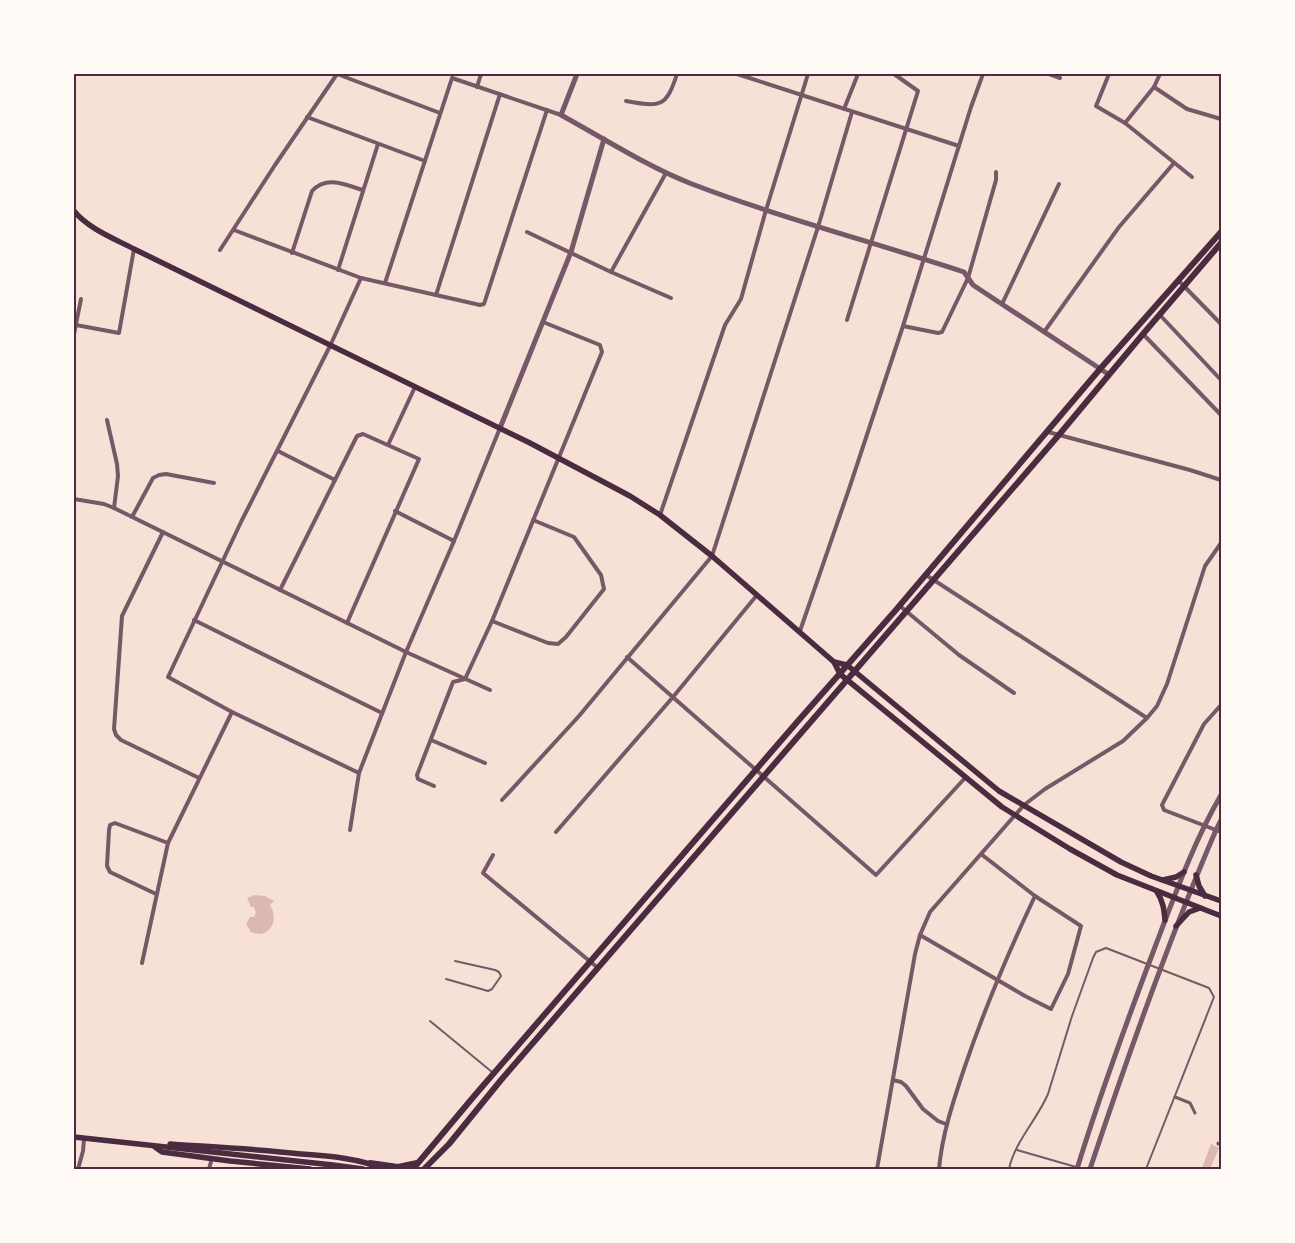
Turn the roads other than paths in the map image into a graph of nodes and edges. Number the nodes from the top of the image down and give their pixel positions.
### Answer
1 (337, 74) edge
2 (481, 74) edge
3 (577, 74) edge
4 (677, 74) edge
5 (737, 74) edge
6 (808, 74) edge
7 (858, 74) edge
8 (894, 74) edge
9 (983, 74) edge
10 (1049, 74) edge
11 (1109, 74) edge
12 (1160, 74) edge
13 (1060, 78) dead end
14 (477, 87) junction
15 (1154, 87) junction
16 (500, 94) junction
17 (801, 96) junction
18 (626, 101) dead end
19 (844, 109) junction
20 (548, 110) junction
21 (852, 112) junction
22 (440, 113) junction
23 (561, 115) junction
24 (307, 117) junction
25 (1221, 119) edge
26 (1125, 123) junction
27 (906, 129) junction
28 (604, 139) junction
29 (378, 144) junction
30 (959, 146) junction
31 (425, 161) junction
32 (1174, 163) junction
33 (996, 172) dead end
34 (666, 173) junction
35 (1192, 176) dead end
36 (1059, 184) dead end
37 (363, 190) junction
38 (74, 210) edge
39 (766, 210) junction
40 (818, 227) junction
41 (234, 230) junction
42 (527, 232) dead end
43 (1221, 232) edge
44 (1221, 243) edge
45 (870, 244) junction
46 (134, 249) junction
47 (220, 250) dead end
48 (572, 252) junction
49 (292, 253) junction
50 (925, 259) junction
51 (338, 270) junction
52 (611, 272) junction
53 (361, 278) junction
54 (968, 278) junction
55 (385, 283) junction
56 (1182, 283) junction
57 (436, 295) junction
58 (671, 298) dead end
59 (80, 299) dead end
60 (1002, 304) junction
61 (1159, 314) junction
62 (847, 320) dead end
63 (543, 322) junction
64 (1221, 324) edge
65 (76, 325) junction
66 (904, 326) junction
67 (1044, 332) junction
68 (74, 334) edge
69 (1142, 334) junction
70 (330, 346) junction
71 (1100, 370) junction
72 (1108, 374) junction
73 (1221, 380) edge
74 (415, 387) junction
75 (1221, 415) edge
76 (107, 420) dead end
77 (500, 428) junction
78 (1048, 432) junction
79 (1058, 436) junction
80 (388, 445) junction
81 (278, 451) junction
82 (559, 457) junction
83 (335, 480) junction
84 (1221, 480) edge
85 (214, 483) dead end
86 (74, 499) edge
87 (114, 508) junction
88 (395, 511) junction
89 (660, 515) junction
90 (132, 517) junction
91 (533, 520) junction
92 (163, 532) junction
93 (454, 541) junction
94 (1221, 543) edge
95 (712, 556) junction
96 (224, 562) junction
97 (926, 575) junction
98 (933, 579) junction
99 (280, 590) junction
100 (757, 594) junction
101 (900, 606) junction
102 (905, 611) junction
103 (194, 620) junction
104 (492, 621) junction
105 (347, 623) junction
106 (800, 631) junction
107 (406, 652) junction
108 (627, 656) junction
109 (834, 662) junction
110 (847, 666) junction
111 (853, 671) junction
112 (840, 674) junction
113 (465, 679) junction
114 (846, 679) junction
115 (490, 690) dead end
116 (1014, 694) dead end
117 (673, 697) junction
118 (1221, 705) edge
119 (232, 712) junction
120 (382, 712) junction
121 (1147, 718) junction
122 (431, 740) junction
123 (486, 763) dead end
124 (756, 770) junction
125 (359, 773) junction
126 (763, 776) junction
127 (199, 778) junction
128 (965, 778) junction
129 (434, 786) dead end
130 (1221, 795) edge
131 (502, 800) dead end
132 (1024, 806) junction
133 (1015, 815) junction
134 (1221, 820) edge
135 (1204, 825) junction
136 (350, 830) dead end
137 (1218, 831) edge
138 (556, 832) dead end
139 (168, 843) junction
140 (981, 854) junction
141 (493, 855) dead end
142 (1184, 872) junction
143 (1196, 875) junction
144 (1162, 881) junction
145 (1178, 886) junction
146 (1189, 891) junction
147 (1157, 892) junction
148 (156, 894) junction
149 (1034, 896) junction
150 (1205, 896) junction
151 (1173, 898) junction
152 (1221, 901) edge
153 (1184, 902) junction
154 (1200, 908) junction
155 (1221, 916) edge
156 (1165, 920) junction
157 (1176, 926) junction
158 (920, 935) junction
159 (455, 961) dead end
160 (591, 961) junction
161 (142, 963) dead end
162 (1148, 965) junction
163 (598, 968) junction
164 (1160, 969) junction
165 (446, 979) dead end
166 (997, 980) junction
167 (430, 1021) dead end
168 (494, 1074) junction
169 (894, 1080) junction
170 (1175, 1097) junction
171 (1195, 1113) dead end
172 (946, 1124) junction
173 (74, 1137) edge
174 (84, 1138) junction
175 (154, 1146) junction
176 (1017, 1150) junction
177 (212, 1158) junction
178 (418, 1163) junction
179 (370, 1165) edge
180 (78, 1169) edge
181 (209, 1169) edge
182 (310, 1169) edge
183 (363, 1169) edge
184 (384, 1169) edge
185 (413, 1169) edge
186 (424, 1169) edge
187 (877, 1169) edge
188 (939, 1169) edge
189 (1009, 1169) edge
190 (1079, 1169) edge
191 (1090, 1169) edge
192 (1146, 1169) edge

1 - 22 street
1 - 24 street
2 - 14 street
3 - 23 street
4 - 18 street
5 - 17 street
6 - 17 street
7 - 19 street
8 - 27 street
9 - 30 street
10 - 13 street
11 - 26 street
12 - 15 street
14 - 16 street
14 - 22 street
15 - 25 street
15 - 26 street
16 - 20 street
16 - 57 street
17 - 19 street
17 - 39 street
19 - 21 street
20 - 23 street
20 - 57 street
21 - 27 street
21 - 40 street
22 - 31 street
23 - 28 street
24 - 29 street
24 - 41 street
26 - 32 street
27 - 30 street
27 - 45 street
28 - 34 street
28 - 48 street
29 - 31 street
29 - 37 street
30 - 50 street
31 - 55 street
32 - 35 street
32 - 67 street
33 - 54 street
34 - 39 street
34 - 52 street
36 - 60 street
37 - 49 street
37 - 51 street
38 - 46 main road
39 - 40 street
39 - 89 street
40 - 45 street
40 - 95 street
41 - 47 street
41 - 49 street
42 - 48 street
43 - 56 main road
44 - 56 main road
45 - 50 street
45 - 62 street
46 - 65 street
46 - 70 main road
48 - 52 street
48 - 63 street
49 - 51 street
50 - 54 street
50 - 66 street
51 - 53 street
52 - 58 street
53 - 55 street
53 - 70 street
54 - 60 street
54 - 66 street
55 - 57 street
56 - 61 main road
56 - 64 street
56 - 71 main road
59 - 65 street
60 - 67 street
61 - 69 main road
61 - 73 street
63 - 77 street
63 - 82 street
65 - 68 street
66 - 106 street
67 - 71 street
69 - 72 main road
69 - 75 street
70 - 74 main road
70 - 81 street
71 - 72 street
71 - 78 main road
72 - 79 main road
74 - 77 main road
74 - 80 street
76 - 87 street
77 - 82 main road
77 - 93 street
78 - 79 street
78 - 97 main road
79 - 84 street
79 - 98 main road
80 - 83 street
80 - 88 street
81 - 83 street
81 - 96 street
82 - 89 main road
82 - 91 street
83 - 99 street
85 - 90 street
86 - 87 street
87 - 90 street
88 - 93 street
88 - 105 street
89 - 95 main road
90 - 92 street
91 - 104 street
91 - 104 street
92 - 96 street
92 - 127 street
93 - 107 street
94 - 121 street
95 - 100 main road
95 - 108 street
96 - 99 street
96 - 103 street
97 - 98 street
97 - 101 main road
98 - 102 main road
98 - 121 street
99 - 105 street
100 - 106 main road
100 - 117 street
101 - 102 street
101 - 110 main road
102 - 111 main road
102 - 116 street
103 - 119 street
103 - 120 street
104 - 113 street
105 - 107 street
106 - 109 main road
107 - 113 street
107 - 120 street
108 - 117 street
108 - 131 street
109 - 110 main road
109 - 112 main road
110 - 111 main road
110 - 112 main road
111 - 114 main road
111 - 132 main road
112 - 114 main road
112 - 124 main road
113 - 115 street
113 - 122 street
114 - 126 main road
114 - 128 main road
117 - 124 street
117 - 138 street
118 - 135 street
119 - 125 street
119 - 127 street
120 - 125 street
121 - 132 street
122 - 123 street
122 - 129 street
124 - 126 street
124 - 160 main road
125 - 136 street
126 - 128 street
126 - 163 main road
127 - 139 street
128 - 133 main road
130 - 135 street
132 - 133 street
132 - 144 main road
133 - 140 street
133 - 147 main road
134 - 137 street
135 - 137 street
135 - 142 street
137 - 143 street
139 - 148 street
139 - 148 street
140 - 149 street
140 - 158 street
141 - 160 street
142 - 144 main road
142 - 145 street
143 - 146 street
143 - 150 main road
144 - 145 main road
145 - 146 main road
145 - 151 street
146 - 150 main road
146 - 153 street
147 - 151 main road
147 - 156 main road
148 - 161 street
149 - 166 street
149 - 166 street
150 - 152 main road
151 - 153 main road
151 - 156 street
153 - 154 main road
153 - 157 street
154 - 155 main road
154 - 157 main road
156 - 162 street
157 - 164 street
158 - 166 street
158 - 169 street
159 - 165 lane
160 - 163 street
160 - 168 main road
162 - 164 lane
162 - 176 lane
162 - 190 street
163 - 186 main road
164 - 170 lane
164 - 191 street
166 - 172 street
167 - 168 lane
168 - 178 main road
169 - 172 street
169 - 187 street
170 - 171 street
170 - 192 lane
172 - 188 street
173 - 174 main road
174 - 175 main road
174 - 180 street
175 - 177 main road
175 - 179 main road
175 - 183 main road
176 - 189 lane
176 - 190 lane
177 - 181 street
177 - 182 main road
178 - 179 main road
178 - 185 main road
179 - 184 main road

